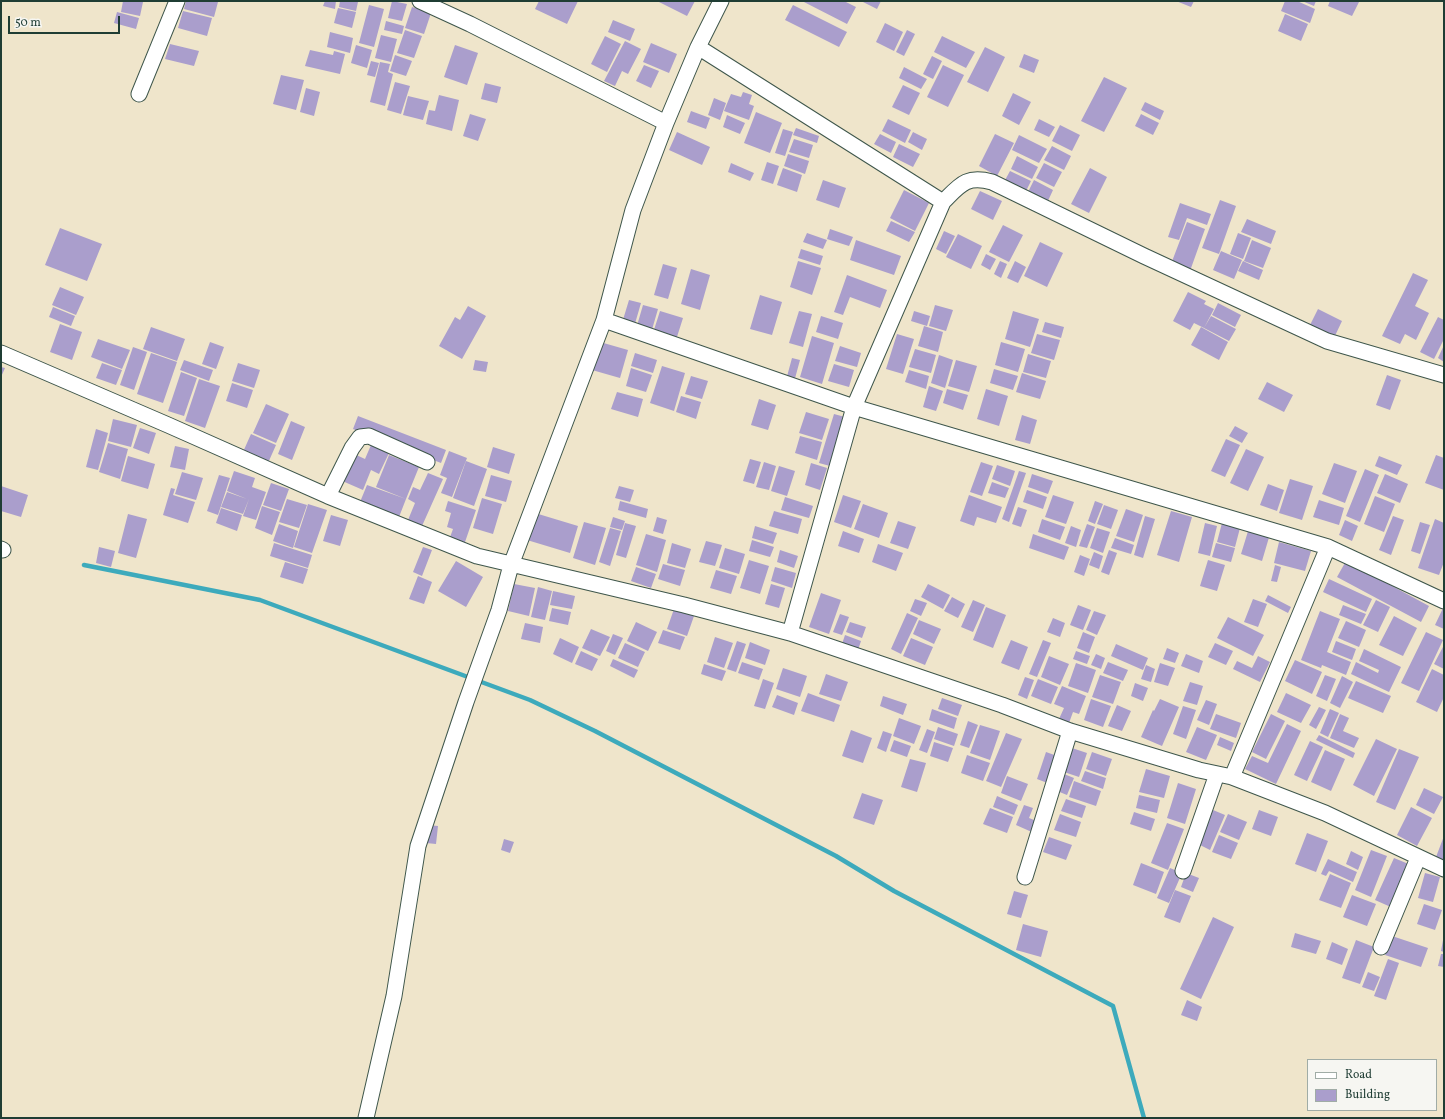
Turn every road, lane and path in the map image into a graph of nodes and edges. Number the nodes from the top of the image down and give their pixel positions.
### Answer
1 (177, 1) edge
2 (420, 1) edge
3 (721, 1) edge
4 (698, 47) junction
5 (139, 94) dead end
6 (666, 123) junction
7 (943, 202) junction
8 (604, 320) junction
9 (1, 353) edge
10 (1444, 375) edge
11 (854, 407) junction
12 (427, 462) dead end
13 (328, 496) junction
14 (1328, 547) junction
15 (511, 565) junction
16 (1444, 601) edge
17 (790, 633) junction
18 (1070, 731) junction
19 (1225, 776) junction
20 (1418, 858) junction
21 (1444, 869) edge
22 (1182, 871) dead end
23 (1025, 877) dead end
24 (1381, 947) dead end
25 (366, 1118) edge

1 - 5 street
2 - 6 street
3 - 4 street
4 - 6 street
4 - 7 street
6 - 8 street
7 - 10 street
7 - 11 street
8 - 11 street
8 - 15 street
9 - 13 street
11 - 14 street
11 - 17 street
12 - 13 street
13 - 15 street
14 - 16 street
14 - 19 street
15 - 17 street
15 - 25 street
17 - 18 street
18 - 19 street
18 - 23 street
19 - 20 street
19 - 22 street
20 - 21 street
20 - 24 street

